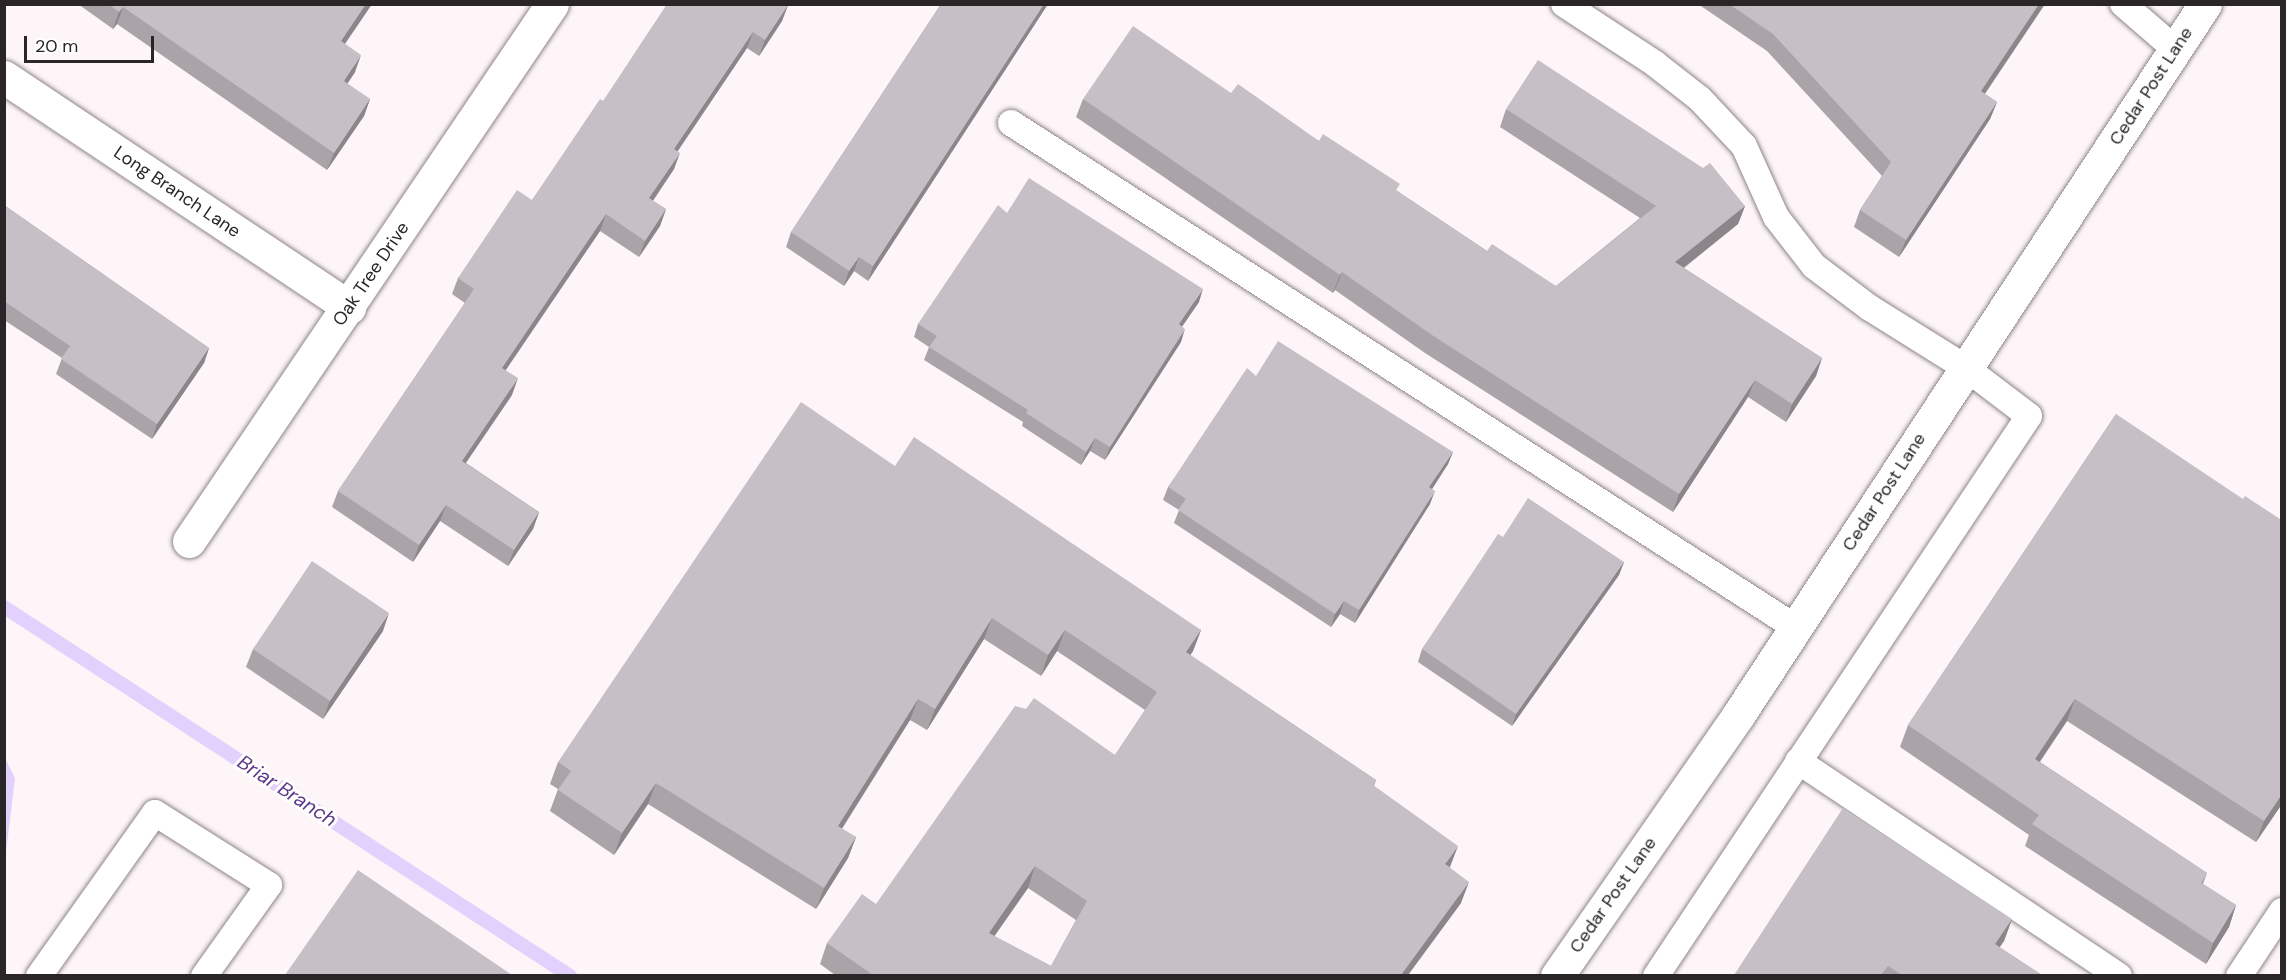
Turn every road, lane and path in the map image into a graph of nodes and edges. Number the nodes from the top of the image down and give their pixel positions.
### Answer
1 (552, 4) edge
2 (1564, 4) edge
3 (2123, 4) edge
4 (2205, 4) edge
5 (2175, 50) junction
6 (4, 77) edge
7 (1011, 123) dead end
8 (349, 307) junction
9 (1966, 368) junction
10 (189, 541) dead end
11 (1795, 627) junction
12 (1798, 761) junction
13 (2282, 911) edge
14 (39, 975) edge
15 (204, 975) edge
16 (1557, 975) edge
17 (1656, 975) edge
18 (2119, 975) edge
19 (2239, 975) edge

1 - 8 street, Oak Tree Drive
2 - 9 lane
3 - 5 lane
4 - 5 street, Cedar Post Lane
5 - 9 street, Cedar Post Lane
6 - 8 street, Long Branch Lane
7 - 11 lane
8 - 10 street, Oak Tree Drive
9 - 11 street, Cedar Post Lane
9 - 12 lane
11 - 16 street, Cedar Post Lane
12 - 17 lane
12 - 18 lane
13 - 19 lane
14 - 15 lane

